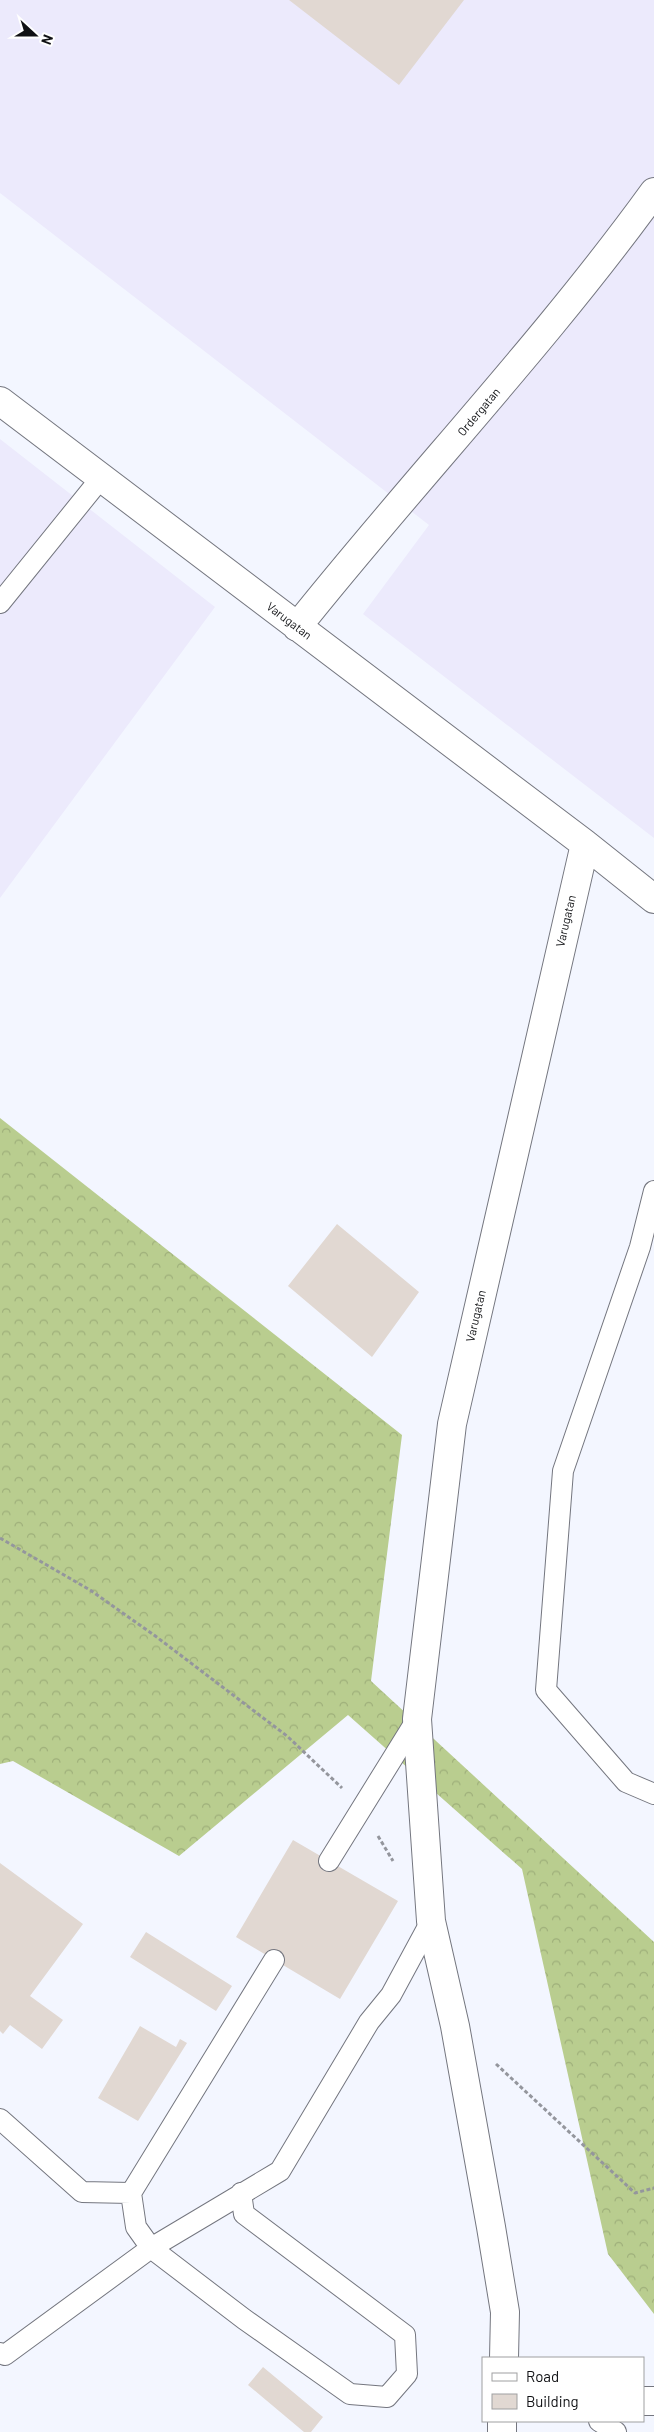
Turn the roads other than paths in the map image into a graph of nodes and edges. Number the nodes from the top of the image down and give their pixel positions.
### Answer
1 (654, 192) edge
2 (0, 401) edge
3 (101, 478) junction
4 (0, 603) edge
5 (297, 627) junction
6 (584, 844) junction
7 (654, 900) edge
8 (654, 1191) edge
9 (650, 1228) edge
10 (417, 1720) junction
11 (654, 1794) edge
12 (329, 1861) dead end
13 (430, 1921) junction
14 (274, 1960) dead end
15 (0, 2119) edge
16 (131, 2193) junction
17 (241, 2193) junction
18 (151, 2248) junction
19 (0, 2353) edge
20 (504, 2357) edge
21 (601, 2422) edge
22 (616, 2432) edge

1 - 5 street, Ordergatan
2 - 3 street, Varugatan
3 - 4 lane
3 - 5 street, Varugatan
5 - 6 street, Varugatan
6 - 7 street
6 - 10 street, Varugatan
8 - 9 lane
9 - 11 lane
10 - 12 lane
10 - 13 street, Varugatan
13 - 17 lane
13 - 20 street, Varugatan
14 - 16 lane
15 - 16 lane
16 - 18 lane
17 - 18 lane
17 - 18 lane
18 - 19 lane
21 - 22 lane

